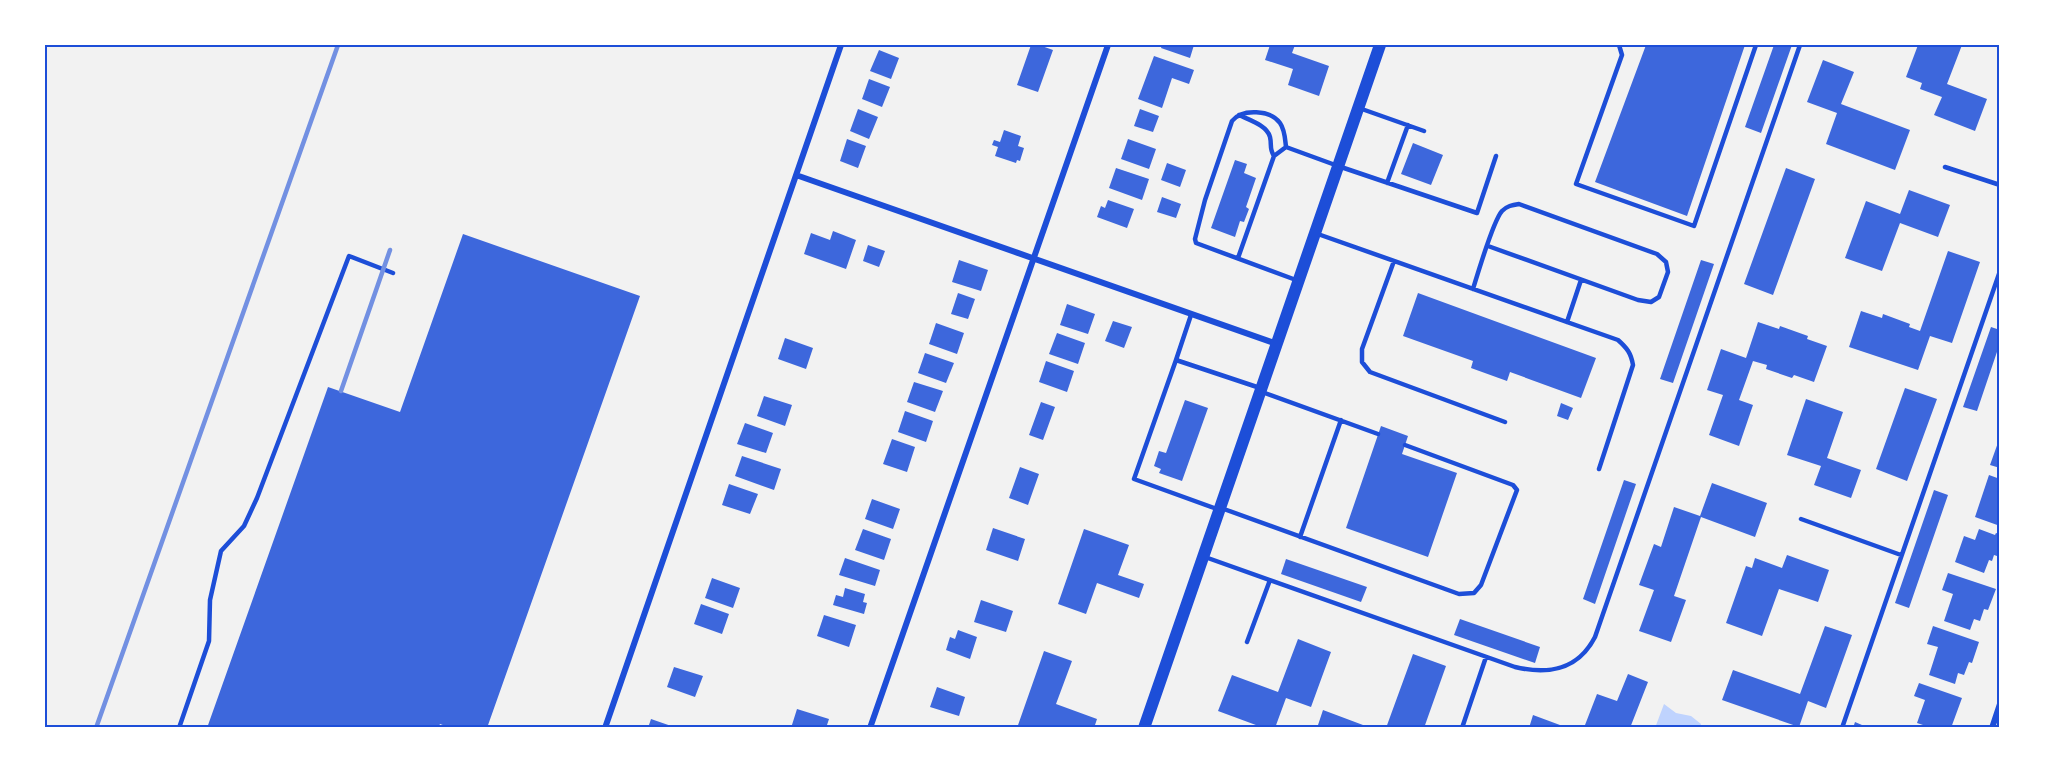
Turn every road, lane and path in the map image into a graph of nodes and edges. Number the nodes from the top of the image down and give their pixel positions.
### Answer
1 (841, 45) edge
2 (1108, 45) edge
3 (1380, 45) edge
4 (1619, 45) edge
5 (1756, 45) edge
6 (1800, 45) edge
7 (1357, 107) junction
8 (1239, 115) junction
9 (1408, 125) junction
10 (1424, 131) dead end
11 (1286, 147) junction
12 (1274, 156) junction
13 (1496, 156) dead end
14 (1338, 166) junction
15 (1945, 167) dead end
16 (796, 175) junction
17 (1387, 183) junction
18 (2000, 185) edge
19 (1315, 233) junction
20 (1488, 246) junction
21 (1238, 258) junction
22 (1034, 260) junction
23 (1394, 261) junction
24 (2000, 271) edge
25 (393, 273) dead end
26 (1581, 279) junction
27 (1299, 281) junction
28 (1473, 289) junction
29 (1191, 315) junction
30 (1566, 322) junction
31 (1278, 344) junction
32 (1176, 360) junction
33 (1262, 390) junction
34 (1341, 420) junction
35 (1505, 422) dead end
36 (1378, 434) dead end
37 (1405, 445) dead end
38 (1599, 469) dead end
39 (1220, 509) junction
40 (1801, 519) dead end
41 (1300, 537) junction
42 (1901, 555) junction
43 (1204, 556) junction
44 (1270, 580) junction
45 (1247, 642) dead end
46 (1486, 657) junction
47 (2000, 704) edge
48 (178, 728) edge
49 (605, 728) edge
50 (870, 728) edge
51 (1144, 728) edge
52 (1462, 728) edge
53 (1842, 728) edge
54 (1992, 728) edge

1 - 16 street
2 - 22 street
3 - 7 main road
4 - 5 lane
6 - 46 lane
7 - 9 lane
7 - 14 main road
8 - 11 lane
8 - 12 lane
8 - 21 lane
9 - 10 lane
9 - 17 lane
11 - 12 lane
11 - 14 lane
12 - 21 lane
13 - 17 lane
14 - 17 lane
14 - 19 main road
15 - 18 lane
16 - 22 street
16 - 49 street
19 - 23 lane
19 - 27 main road
20 - 26 lane
20 - 26 lane
20 - 28 lane
21 - 27 lane
22 - 29 street
22 - 50 street
23 - 28 lane
23 - 35 lane
24 - 42 lane
25 - 48 lane
26 - 30 lane
27 - 31 main road
28 - 30 lane
29 - 31 street
29 - 32 lane
30 - 38 lane
31 - 33 main road
32 - 33 lane
32 - 39 lane
33 - 34 lane
33 - 39 main road
34 - 36 lane
34 - 41 lane
37 - 41 lane
39 - 41 lane
39 - 43 main road
40 - 42 lane
42 - 53 lane
43 - 44 lane
43 - 51 main road
44 - 45 lane
44 - 46 lane
46 - 52 lane
47 - 54 street

